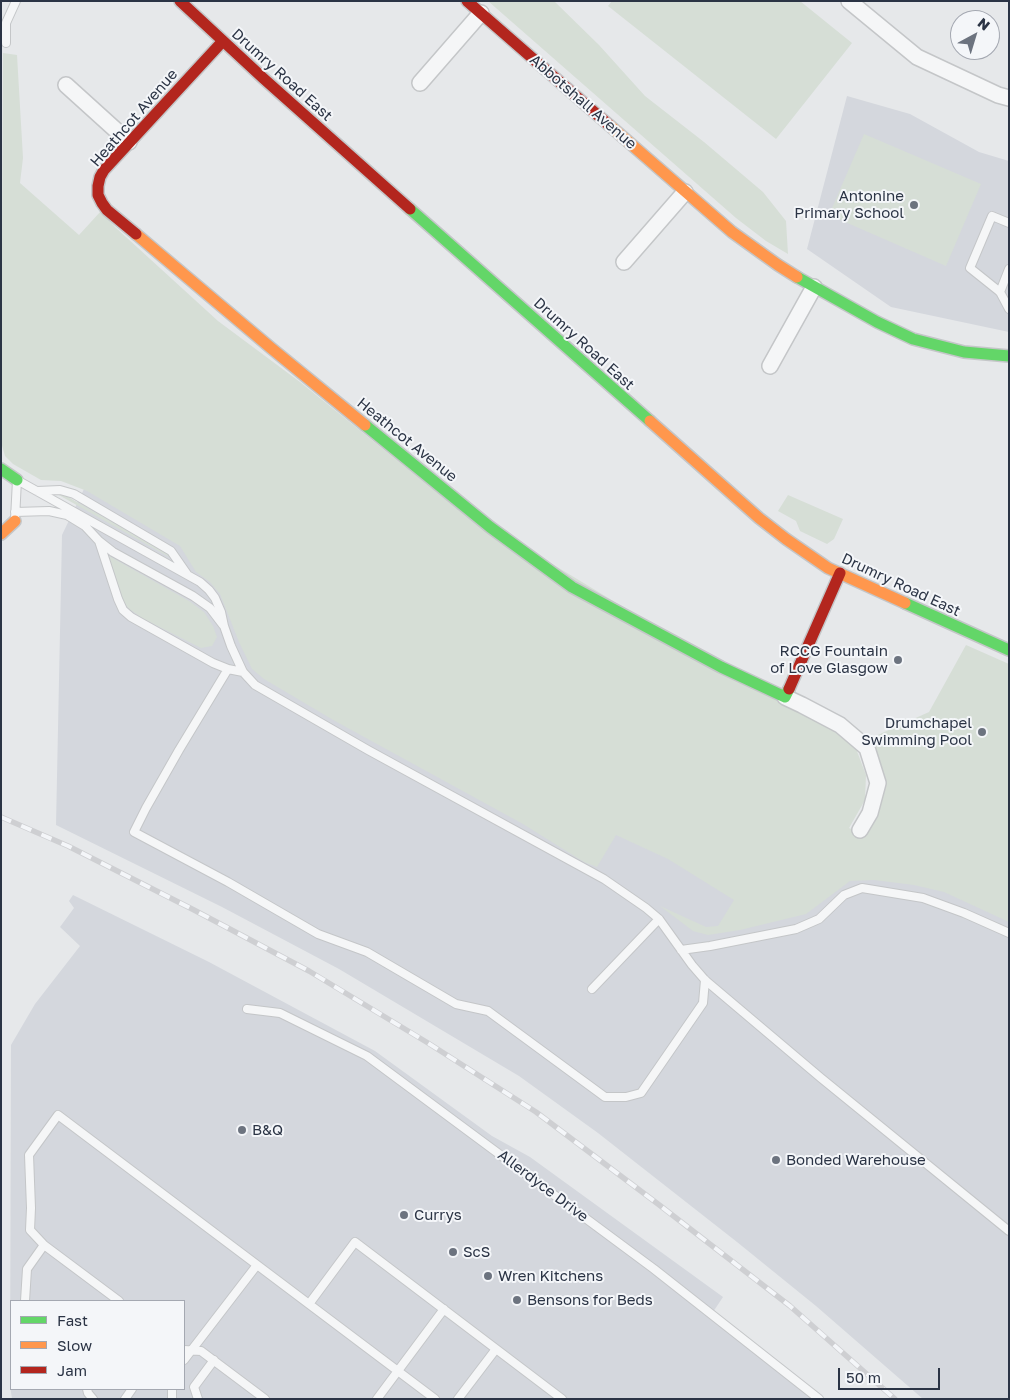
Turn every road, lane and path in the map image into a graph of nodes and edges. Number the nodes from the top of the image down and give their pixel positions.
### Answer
1 (8, 1) edge
2 (16, 1) edge
3 (180, 1) edge
4 (467, 1) edge
5 (848, 1) edge
6 (481, 13) junction
7 (4, 25) edge
8 (222, 42) junction
9 (6, 43) dead end
10 (420, 83) dead end
11 (66, 85) dead end
12 (1009, 98) edge
13 (129, 142) junction
14 (685, 192) junction
15 (1009, 223) edge
16 (624, 262) dead end
17 (1009, 269) edge
18 (814, 287) junction
19 (1000, 292) junction
20 (1009, 309) edge
21 (1009, 356) edge
22 (770, 366) dead end
23 (1, 469) edge
24 (17, 480) junction
25 (37, 491) junction
26 (3, 512) dead end
27 (15, 517) junction
28 (1, 534) edge
29 (100, 541) junction
30 (840, 573) junction
31 (189, 576) junction
32 (224, 626) junction
33 (1009, 650) edge
34 (228, 669) junction
35 (243, 672) junction
36 (785, 697) junction
37 (860, 830) dead end
38 (659, 919) junction
39 (1009, 933) edge
40 (681, 950) junction
41 (705, 980) junction
42 (592, 989) dead end
43 (247, 1009) dead end
44 (1009, 1231) edge
45 (44, 1245) junction
46 (257, 1265) junction
47 (25, 1300) edge
48 (115, 1300) edge
49 (309, 1304) junction
50 (444, 1309) junction
51 (496, 1349) junction
52 (187, 1350) edge
53 (214, 1360) junction
54 (398, 1370) junction
55 (198, 1399) edge
56 (265, 1399) edge
57 (377, 1399) edge
58 (435, 1399) edge
59 (458, 1399) edge
60 (562, 1399) edge
61 (819, 1399) edge

1 - 7 lane
2 - 7 lane
3 - 8 street, Drumry Road East
4 - 6 street, Abbotshall Avenue
5 - 12 street
6 - 10 street
6 - 14 street, Abbotshall Avenue
7 - 9 lane
8 - 13 street, Heathcot Avenue
8 - 30 street, Drumry Road East
11 - 13 street
13 - 36 street, Heathcot Avenue
14 - 16 street
14 - 18 street, Abbotshall Avenue
15 - 19 lane
17 - 19 lane
18 - 21 street, Abbotshall Avenue
18 - 22 street
19 - 20 lane
23 - 24 street
24 - 25 lane
24 - 27 lane
25 - 31 lane
25 - 31 lane
26 - 27 street
27 - 28 street
27 - 29 lane
29 - 32 lane
29 - 34 lane
30 - 33 street, Drumry Road East
30 - 36 street
31 - 32 lane
32 - 35 lane
34 - 35 lane
34 - 41 lane
35 - 38 lane
36 - 37 street
38 - 40 lane
38 - 42 lane
39 - 40 lane
40 - 41 lane
41 - 44 lane
43 - 61 lane, Allerdyce Drive
45 - 46 lane
45 - 47 lane
45 - 48 lane
46 - 49 lane
46 - 52 lane
49 - 50 lane
49 - 54 lane
50 - 51 lane
50 - 54 lane
51 - 59 lane
51 - 60 lane
52 - 53 lane
53 - 55 lane
53 - 56 lane
54 - 57 lane
54 - 58 lane

